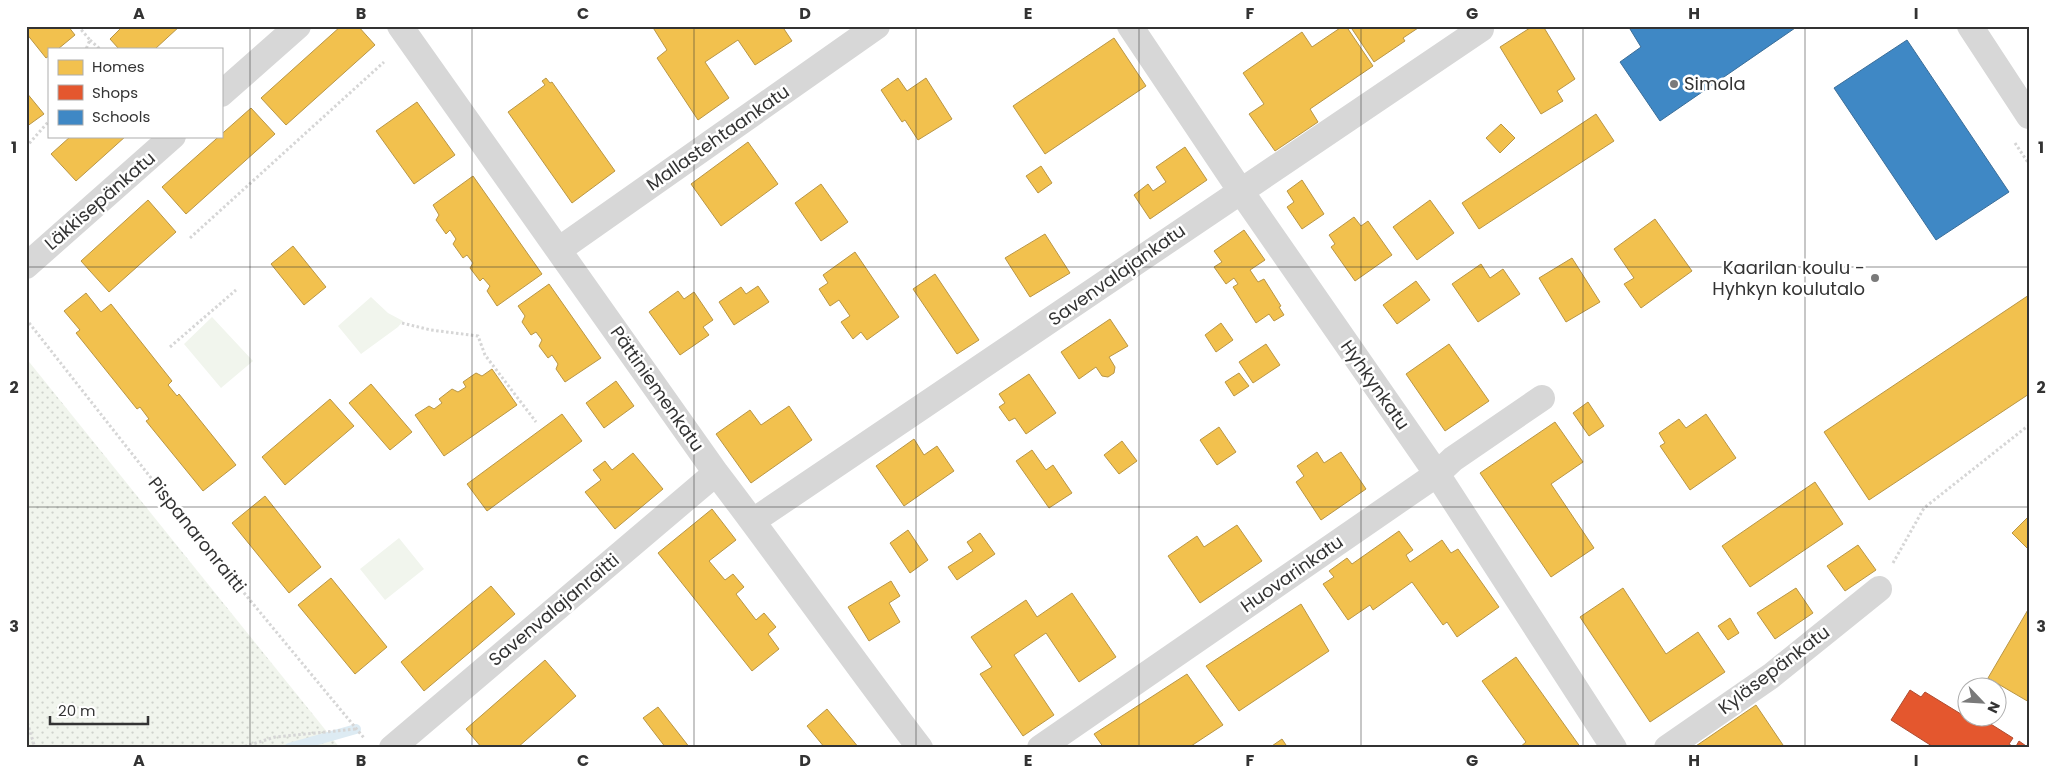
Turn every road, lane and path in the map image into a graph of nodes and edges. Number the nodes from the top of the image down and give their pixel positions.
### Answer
1 (298, 26) edge
2 (400, 26) edge
3 (877, 26) edge
4 (1130, 26) edge
5 (1970, 26) edge
6 (81, 27) edge
7 (1481, 29) dead end
8 (90, 40) junction
9 (86, 48) edge
10 (99, 48) edge
11 (384, 62) dead end
12 (222, 93) edge
13 (2029, 116) edge
14 (48, 122) edge
15 (171, 138) edge
16 (26, 147) edge
17 (1240, 190) junction
18 (190, 238) dead end
19 (560, 249) junction
20 (26, 266) edge
21 (236, 290) dead end
22 (26, 320) edge
23 (402, 323) dead end
24 (170, 347) dead end
25 (1542, 398) dead end
26 (536, 422) dead end
27 (2029, 425) edge
28 (716, 473) junction
29 (1436, 474) junction
30 (753, 521) junction
31 (1878, 590) joint
32 (26, 718) edge
33 (356, 729) junction
34 (367, 742) dead end
35 (35, 748) edge
36 (240, 748) edge
37 (392, 748) edge
38 (920, 748) edge
39 (1040, 748) edge
40 (1614, 748) edge
41 (1667, 748) edge

1 - 12 street
2 - 19 street, Pättiniemenkatu
3 - 19 street, Mallastehtaankatu
4 - 17 street, Hyhkynkatu
5 - 13 street
6 - 8 path
7 - 17 street, Savenvalajankatu
8 - 9 path
8 - 10 path
11 - 18 path
14 - 16 path
15 - 20 street, Läkkisepänkatu
17 - 29 street, Hyhkynkatu
17 - 30 street, Savenvalajankatu
19 - 28 street, Pättiniemenkatu
21 - 24 path
22 - 33 path, Pispanaronraitti
23 - 26 path
25 - 29 street, Huovarinkatu
27 - 31 path
28 - 30 street, Pättiniemenkatu
28 - 37 street, Savenvalajanraitti
29 - 39 street, Huovarinkatu
29 - 40 street, Hyhkynkatu
30 - 38 street, Pättiniemenkatu
31 - 41 street, Kyläsepänkatu
32 - 35 path
33 - 34 path, Pispanaronraitti
33 - 36 path

